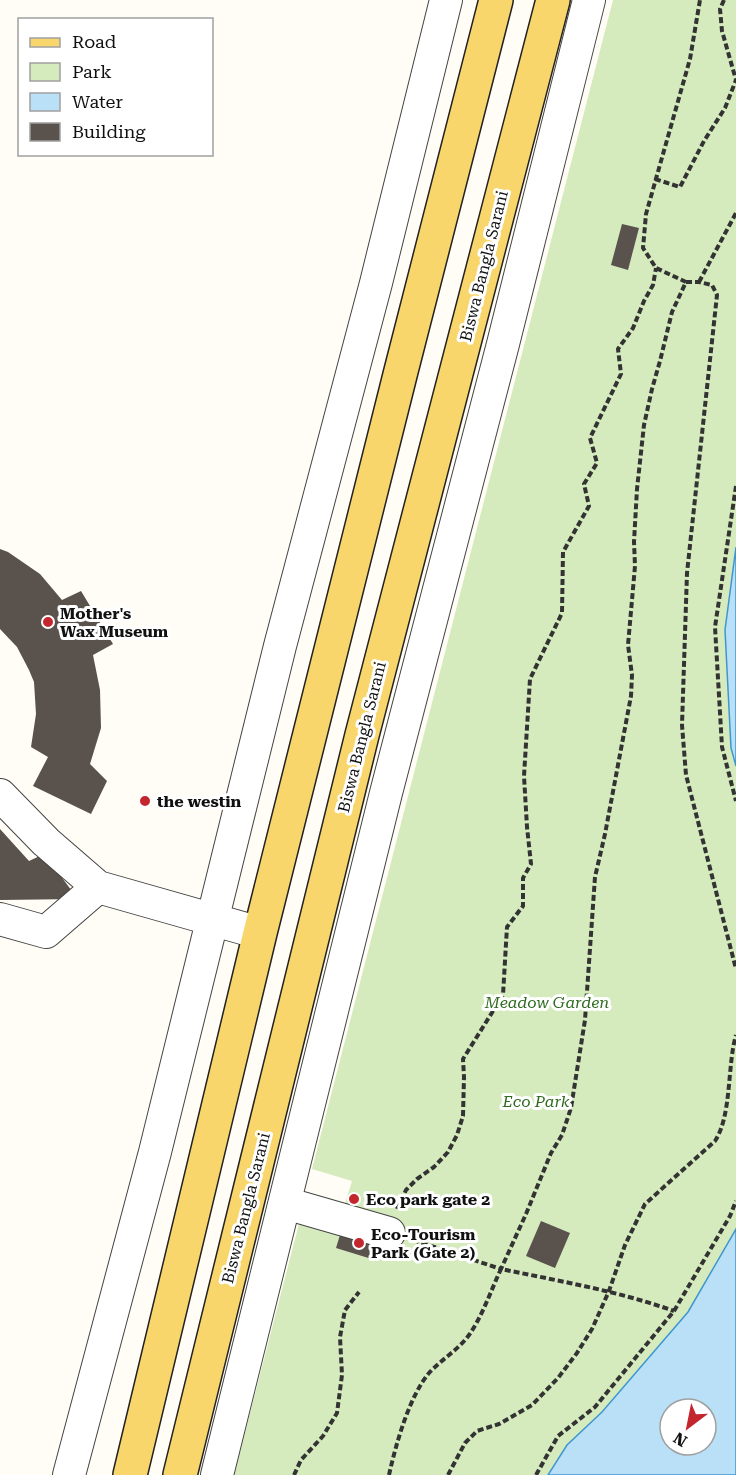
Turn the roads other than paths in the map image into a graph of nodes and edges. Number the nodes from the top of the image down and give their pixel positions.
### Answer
1 (446, 0) edge
2 (496, 0) edge
3 (553, 0) edge
4 (589, 0) edge
5 (0, 795) edge
6 (98, 887) junction
7 (0, 919) edge
8 (213, 919) junction
9 (260, 933) junction
10 (285, 1203) junction
11 (389, 1233) road end
12 (69, 1475) edge
13 (130, 1475) edge
14 (180, 1475) edge
15 (217, 1475) edge

1 - 8 street
2 - 9 main road
3 - 14 main road, Biswa Bangla Sarani
4 - 10 street
5 - 6 street
6 - 7 street
6 - 8 street
8 - 9 street
8 - 12 street
9 - 13 main road
10 - 11 street
10 - 15 street

